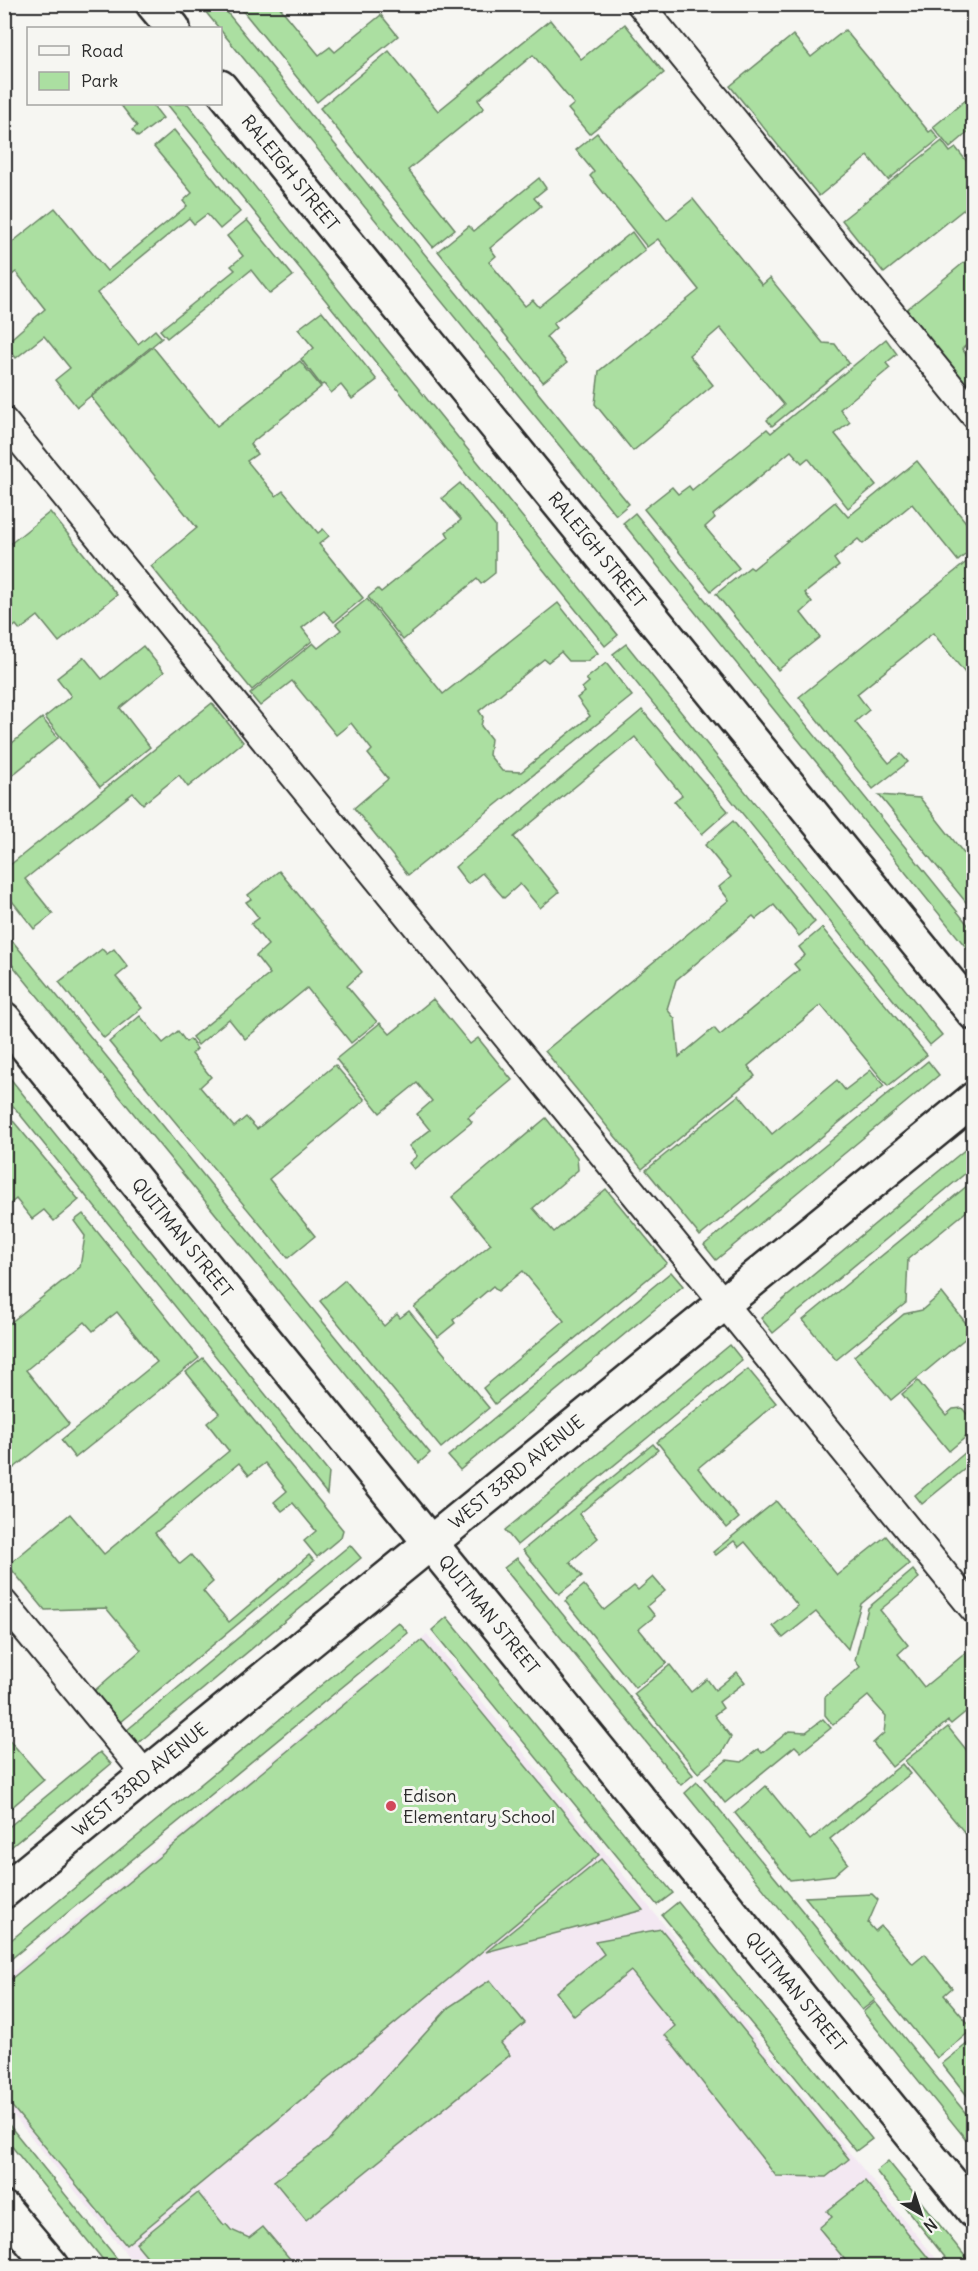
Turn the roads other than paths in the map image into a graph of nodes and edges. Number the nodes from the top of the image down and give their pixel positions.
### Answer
1 (153, 4) edge
2 (640, 4) edge
3 (172, 27) edge
4 (222, 89) edge
5 (974, 415) edge
6 (4, 421) edge
7 (974, 1013) edge
8 (4, 1019) edge
9 (974, 1099) edge
10 (724, 1303) junction
11 (430, 1543) junction
12 (4, 1603) edge
13 (974, 1610) edge
14 (147, 1775) junction
15 (4, 1891) edge
16 (4, 2209) edge
17 (974, 2211) edge
18 (52, 2266) edge

1 - 3 street
2 - 5 lane
4 - 7 street, RALEIGH STREET
6 - 10 lane
8 - 11 street, QUITMAN STREET
9 - 10 street, WEST 33RD AVENUE
10 - 11 street, WEST 33RD AVENUE
10 - 13 lane
11 - 14 street, WEST 33RD AVENUE
11 - 17 street, QUITMAN STREET
12 - 14 lane
14 - 15 street, WEST 33RD AVENUE
16 - 18 street

